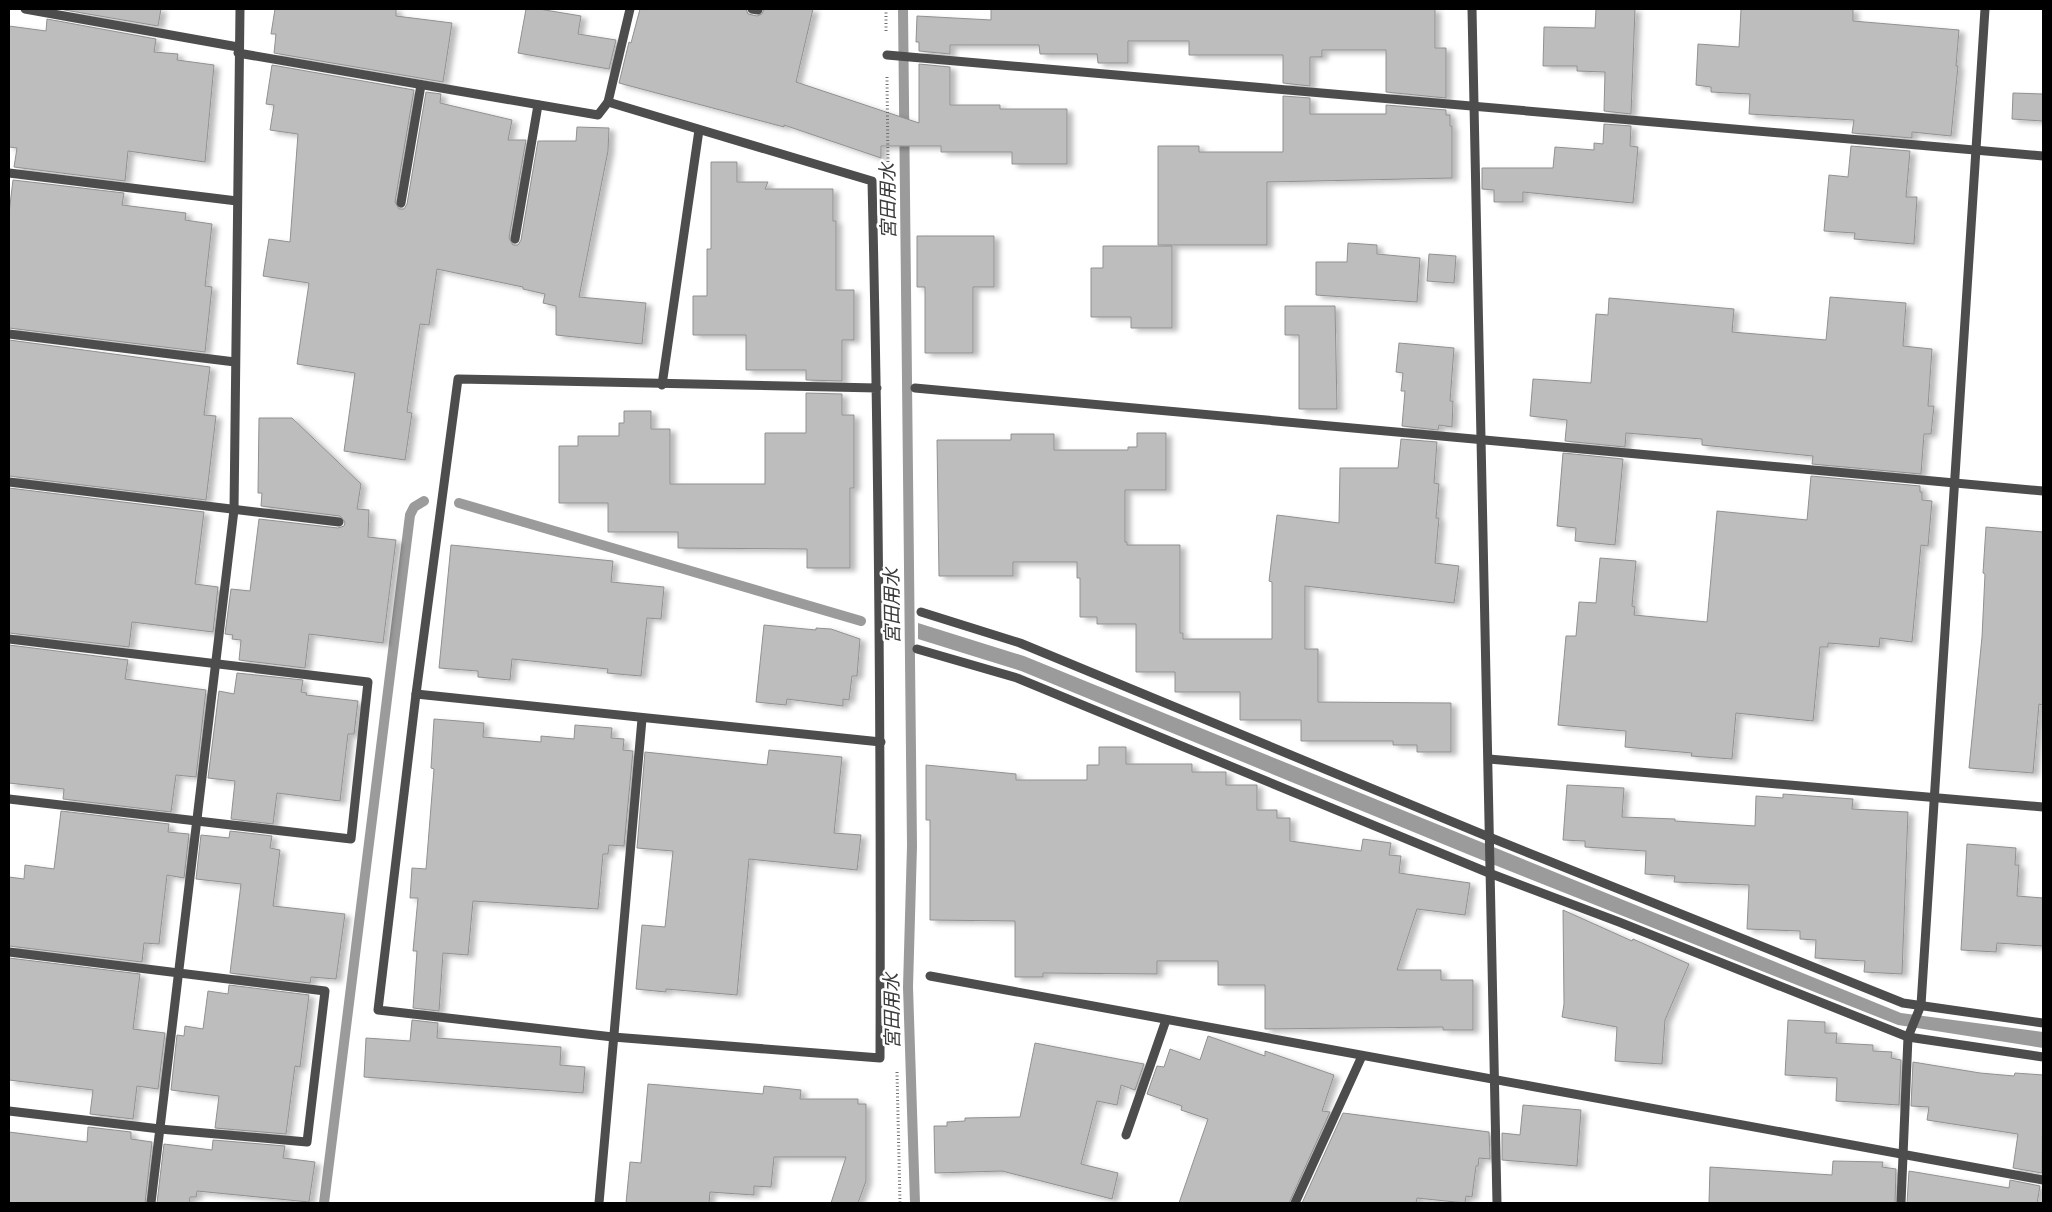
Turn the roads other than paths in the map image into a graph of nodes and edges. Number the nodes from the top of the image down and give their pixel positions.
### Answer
1 (25, 9) edge
2 (240, 9) edge
3 (630, 9) edge
4 (1472, 9) edge
5 (1985, 9) edge
6 (238, 50) junction
7 (886, 55) road end
8 (421, 86) junction
9 (608, 102) junction
10 (538, 105) junction
11 (1474, 106) junction
12 (699, 130) junction
13 (1977, 149) junction
14 (2043, 156) edge
15 (9, 173) edge
16 (237, 201) junction
17 (401, 203) dead end
18 (515, 239) dead end
19 (9, 334) edge
20 (235, 362) junction
21 (662, 385) junction
22 (877, 388) junction
23 (915, 388) dead end
24 (1482, 439) junction
25 (9, 482) edge
26 (1955, 483) junction
27 (2043, 491) edge
28 (234, 510) junction
29 (339, 522) dead end
30 (921, 612) dead end
31 (9, 639) edge
32 (917, 648) dead end
33 (215, 664) junction
34 (416, 694) junction
35 (642, 718) junction
36 (881, 742) junction
37 (1489, 759) junction
38 (9, 798) edge
39 (1935, 798) junction
40 (2043, 807) edge
41 (197, 821) junction
42 (1489, 836) junction
43 (1489, 873) junction
44 (9, 952) edge
45 (179, 972) junction
46 (930, 976) dead end
47 (1922, 1005) junction
48 (1166, 1020) junction
49 (2043, 1023) edge
50 (613, 1037) junction
51 (1908, 1037) junction
52 (1362, 1056) junction
53 (2043, 1057) edge
54 (1495, 1078) junction
55 (9, 1111) edge
56 (160, 1129) junction
57 (1126, 1135) dead end
58 (1905, 1156) junction
59 (2043, 1180) edge
60 (151, 1203) edge
61 (599, 1203) edge
62 (1295, 1203) edge
63 (1497, 1203) edge
64 (1901, 1203) edge

1 - 6 street
2 - 6 street
3 - 9 street
4 - 11 street
5 - 13 street
6 - 8 street
6 - 16 street
7 - 11 street
8 - 10 street
8 - 17 street
9 - 10 street
9 - 12 street
10 - 18 street
11 - 13 street
11 - 24 street
12 - 21 street
12 - 22 street
13 - 14 street
13 - 26 street
15 - 16 street
16 - 20 street
19 - 20 street
20 - 28 street
21 - 22 street
21 - 34 street
22 - 36 street
23 - 24 street
24 - 26 street
24 - 37 street
25 - 28 street
26 - 27 street
26 - 39 street
28 - 29 street
28 - 33 street
30 - 42 street
31 - 33 street
32 - 43 street
33 - 41 street
33 - 41 street
34 - 35 street
34 - 50 street
35 - 36 street
35 - 50 street
36 - 50 street
37 - 39 street
37 - 42 street
38 - 41 street
39 - 40 street
39 - 47 street
41 - 45 street
42 - 43 street
42 - 47 street
43 - 51 street
43 - 54 street
44 - 45 street
45 - 56 street
45 - 56 street
46 - 48 street
47 - 49 street
47 - 51 street
48 - 52 street
48 - 57 street
50 - 61 street
51 - 53 street
51 - 58 street
52 - 54 street
52 - 62 street
54 - 58 street
54 - 63 street
55 - 56 street
56 - 60 street
58 - 59 street
58 - 64 street

